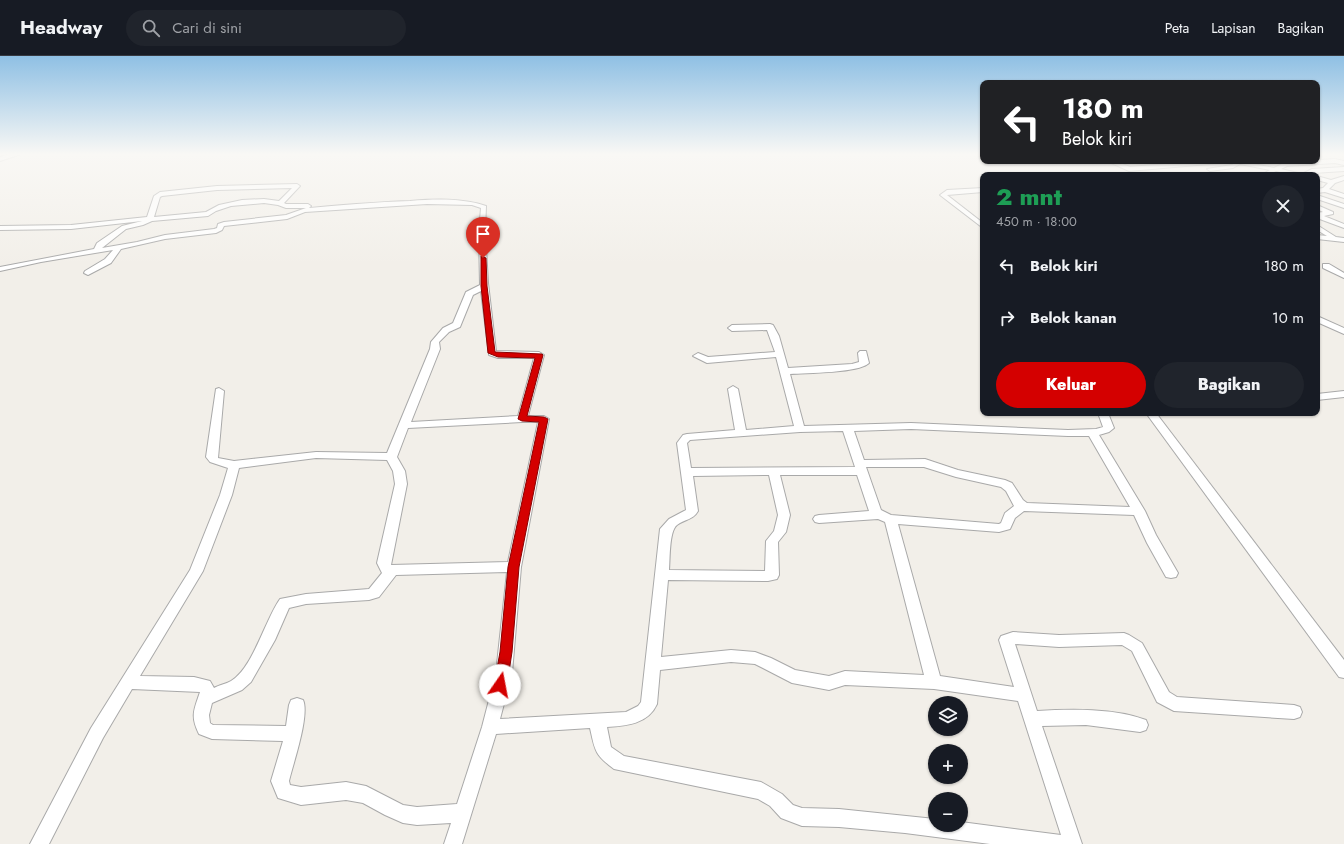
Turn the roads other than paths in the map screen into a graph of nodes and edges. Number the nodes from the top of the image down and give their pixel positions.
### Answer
1 (187, 191) edge
2 (292, 191) edge
3 (969, 191) edge
4 (1327, 191) edge
5 (1344, 196) edge
6 (1320, 198) edge
7 (280, 203) junction
8 (1344, 206) edge
9 (334, 208) junction
10 (1320, 208) edge
11 (1320, 215) edge
12 (1320, 217) edge
13 (150, 220) junction
14 (980, 223) edge
15 (1344, 226) edge
16 (0, 228) edge
17 (1320, 229) edge
18 (1320, 237) edge
19 (1340, 240) edge
20 (119, 247) junction
21 (97, 251) junction
22 (1326, 266) dead end
23 (0, 269) edge
24 (88, 273) dead end
25 (1344, 276) edge
26 (484, 286) junction
27 (1320, 320) edge
28 (732, 328) dead end
29 (1344, 331) edge
30 (863, 353) dead end
31 (780, 354) junction
32 (698, 356) dead end
33 (785, 371) junction
34 (733, 389) dead end
35 (219, 391) dead end
36 (1344, 394) edge
37 (1320, 397) edge
38 (1104, 416) edge
39 (1154, 416) edge
40 (522, 419) junction
41 (405, 425) junction
42 (847, 427) junction
43 (800, 429) junction
44 (1092, 432) junction
45 (741, 433) junction
46 (391, 457) junction
47 (234, 465) junction
48 (860, 468) junction
49 (686, 472) junction
50 (774, 472) junction
51 (1022, 506) junction
52 (1139, 511) junction
53 (884, 517) junction
54 (819, 519) dead end
55 (514, 567) junction
56 (392, 570) junction
57 (1171, 573) dead end
58 (662, 575) junction
59 (653, 664) junction
60 (1344, 672) edge
61 (127, 682) junction
62 (934, 682) junction
63 (1024, 695) junction
64 (206, 698) junction
65 (297, 705) dead end
66 (1294, 712) dead end
67 (1033, 719) junction
68 (597, 720) junction
69 (1140, 725) dead end
70 (490, 727) junction
71 (293, 734) junction
72 (463, 813) junction
73 (39, 844) edge
74 (453, 844) edge
75 (1062, 844) edge
76 (1073, 844) edge

1 - 13 street
2 - 7 street
3 - 14 street
4 - 5 street
6 - 8 street
7 - 9 street
7 - 13 street
9 - 20 street
9 - 26 street
10 - 11 street
12 - 15 street
13 - 16 street
13 - 21 street
17 - 19 street
18 - 19 street
20 - 21 street
20 - 24 street
21 - 23 street
22 - 25 street
26 - 40 street
26 - 41 street
27 - 29 street
28 - 31 street
30 - 33 street
31 - 32 street
31 - 33 street
33 - 43 street
34 - 45 street
35 - 47 street
36 - 37 street
38 - 44 street
39 - 60 street
40 - 41 street
40 - 55 street
41 - 46 street
42 - 43 street
42 - 44 street
42 - 48 street
43 - 45 street
44 - 52 street
45 - 49 street
46 - 47 street
46 - 56 street
47 - 61 street
48 - 50 street
48 - 51 street
48 - 53 street
49 - 50 street
49 - 58 street
50 - 58 street
51 - 52 street
51 - 53 street
52 - 57 street
53 - 54 street
53 - 62 street
55 - 56 street
55 - 70 street
56 - 64 street
58 - 59 street
59 - 62 street
59 - 68 street
61 - 64 street
61 - 73 street
62 - 63 street
63 - 66 street
63 - 67 street
64 - 71 street
65 - 71 street
67 - 69 street
67 - 76 street
68 - 70 street
68 - 75 street
70 - 72 street
71 - 72 street
72 - 74 street

